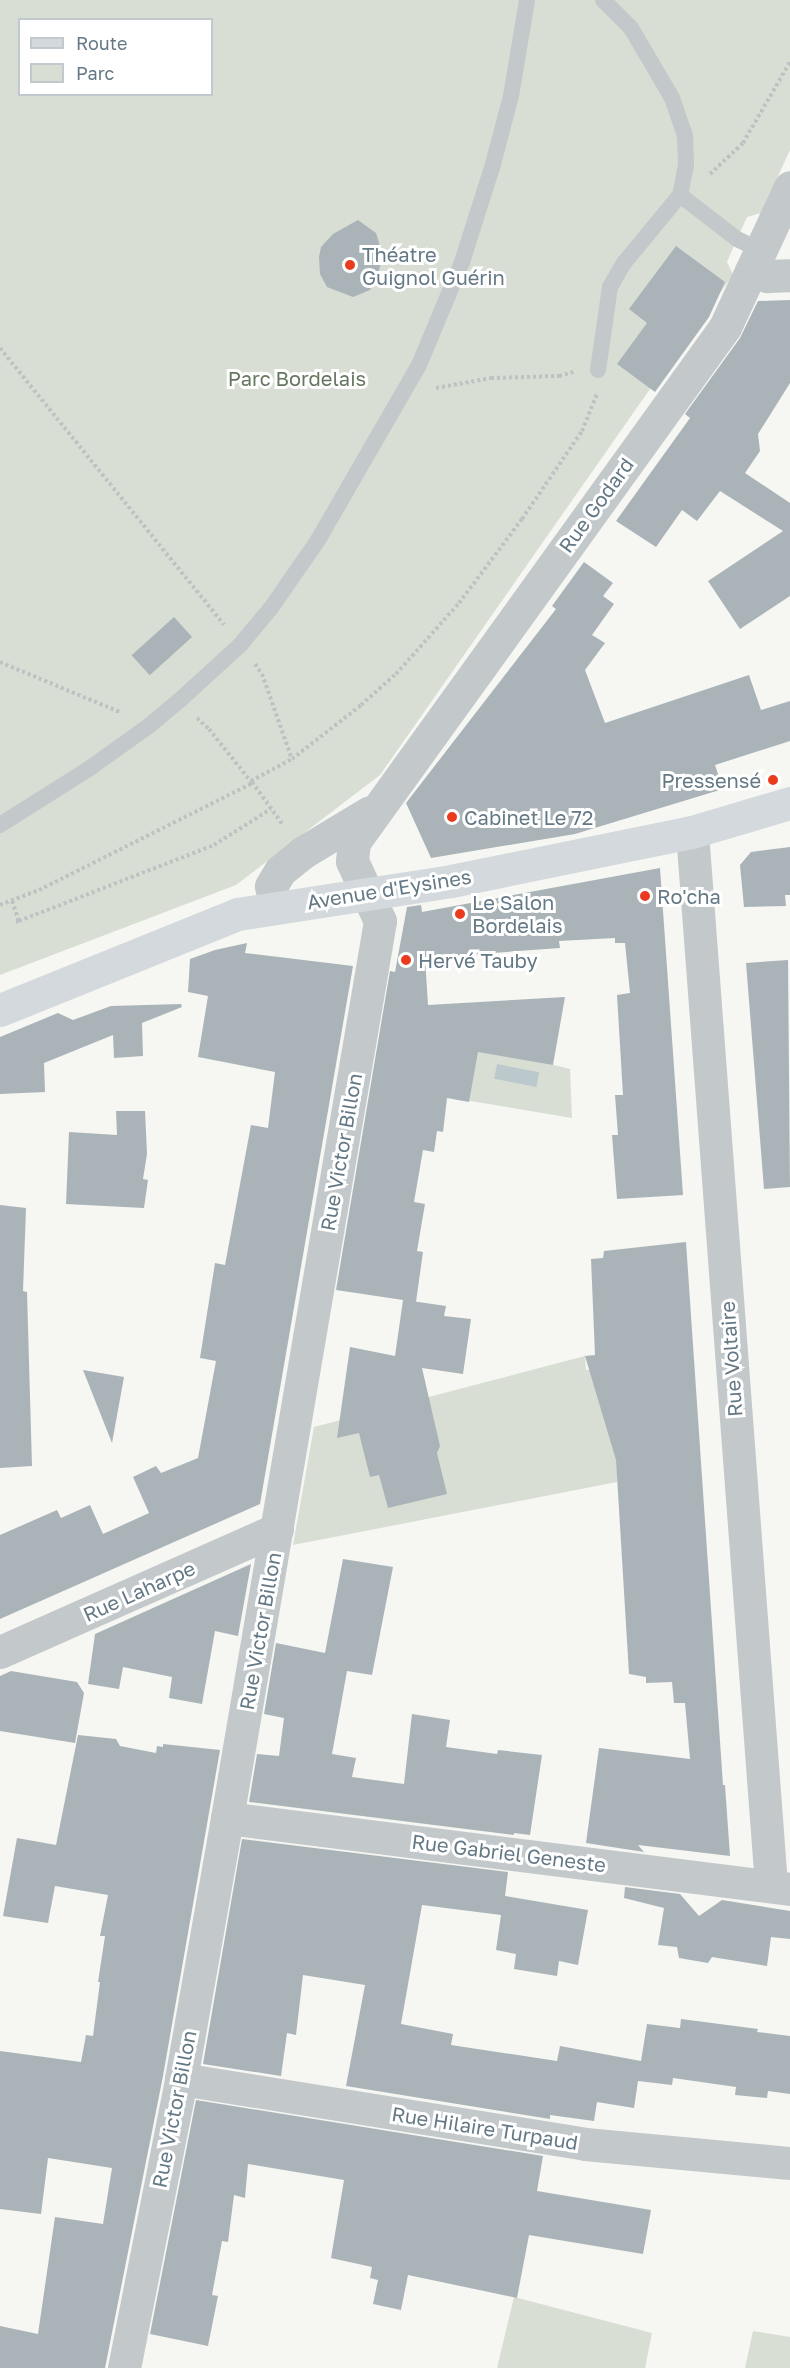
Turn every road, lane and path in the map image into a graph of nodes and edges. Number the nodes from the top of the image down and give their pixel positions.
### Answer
1 (527, 0) edge
2 (603, 0) edge
3 (790, 62) edge
4 (790, 187) edge
5 (680, 195) junction
6 (756, 259) junction
7 (790, 275) edge
8 (0, 348) edge
9 (598, 370) junction
10 (403, 396) junction
11 (240, 645) junction
12 (0, 662) edge
13 (180, 700) junction
14 (150, 725) junction
15 (292, 759) junction
16 (252, 782) junction
17 (790, 803) edge
18 (376, 808) junction
19 (271, 809) junction
20 (0, 825) edge
21 (692, 832) junction
22 (302, 852) junction
23 (368, 894) junction
24 (12, 901) junction
25 (0, 905) edge
26 (275, 906) junction
27 (0, 1010) edge
28 (277, 1529) junction
29 (0, 1652) edge
30 (227, 1818) junction
31 (780, 1888) edge
32 (181, 2079) junction
33 (790, 2163) edge
34 (124, 2368) edge

1 - 10 lane
2 - 5 lane
3 - 5 path
4 - 6 street, Rue Godard
5 - 6 lane
5 - 9 lane
6 - 7 street
6 - 18 street, Rue Godard
8 - 11 path
9 - 10 path
9 - 15 path
10 - 11 lane
11 - 13 lane
11 - 15 path
12 - 14 path
13 - 14 lane
13 - 16 path
14 - 20 lane
15 - 16 path
16 - 19 path
16 - 24 path
17 - 21 street, Avenue d'Eysines
18 - 22 street
18 - 23 street, Rue Godard
19 - 22 path
19 - 24 path
21 - 23 street, Avenue d'Eysines
21 - 31 street, Rue Voltaire
22 - 26 street
23 - 26 street, Avenue d'Eysines
23 - 28 street, Rue Victor Billon
24 - 25 path
26 - 27 street, Avenue d'Eysines
28 - 29 street, Rue Laharpe
28 - 30 street, Rue Victor Billon
30 - 31 street, Rue Gabriel Geneste
30 - 32 street, Rue Victor Billon
32 - 33 street, Rue Hilaire Turpaud
32 - 34 street, Rue Victor Billon

